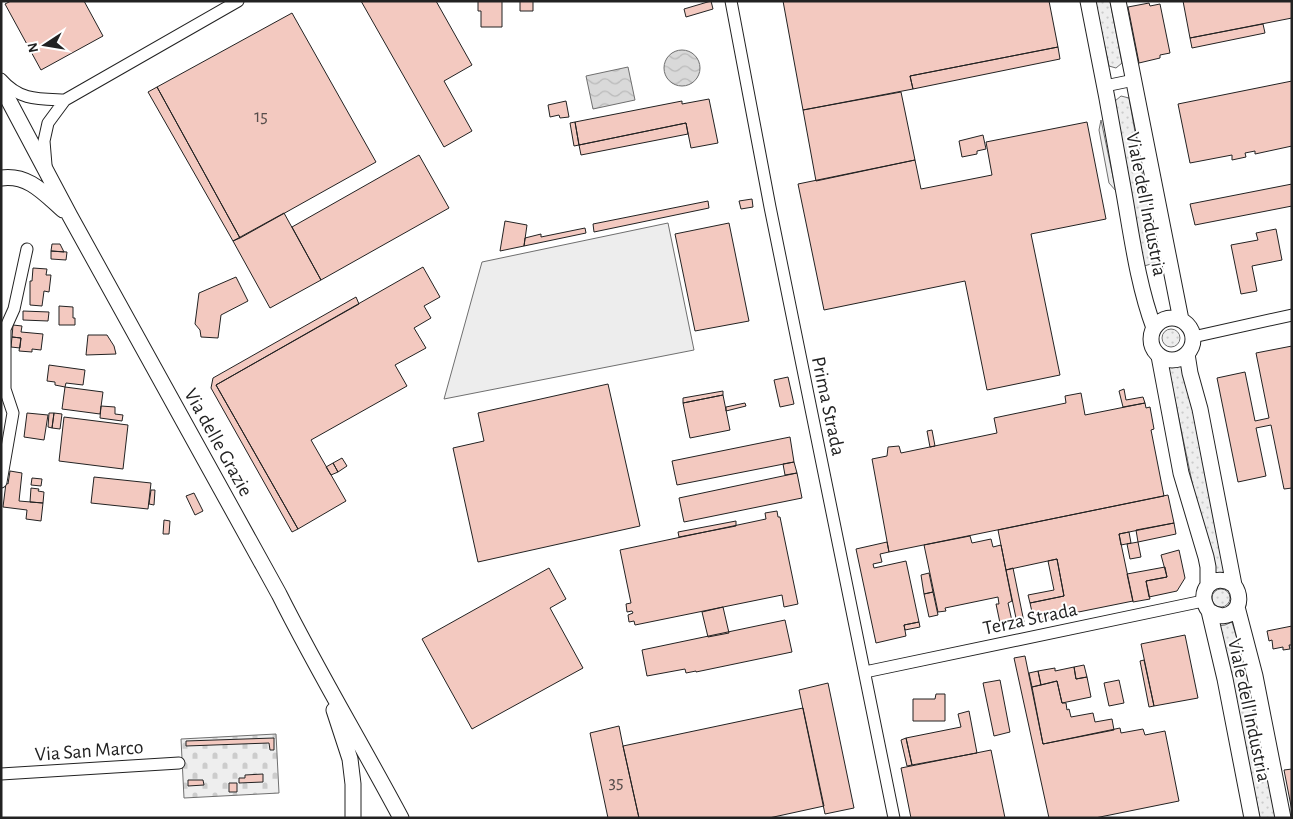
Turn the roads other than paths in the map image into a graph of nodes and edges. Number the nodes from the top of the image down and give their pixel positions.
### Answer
1 (238, 1) edge
2 (731, 1) edge
3 (1088, 1) edge
4 (1118, 1) edge
5 (1, 79) edge
6 (1134, 80) junction
7 (1, 86) edge
8 (1105, 86) junction
9 (65, 100) junction
10 (47, 172) junction
11 (1, 178) edge
12 (70, 216) junction
13 (27, 249) dead end
14 (1292, 315) edge
15 (1181, 320) junction
16 (1154, 328) junction
17 (1193, 337) junction
18 (1188, 354) junction
19 (1159, 356) junction
20 (1, 482) edge
21 (1208, 585) junction
22 (1234, 585) junction
23 (1206, 606) junction
24 (1237, 607) junction
25 (304, 645) junction
26 (864, 672) junction
27 (179, 763) dead end
28 (1, 774) edge
29 (352, 818) edge
30 (401, 818) edge
31 (894, 818) edge
32 (1252, 818) edge
33 (1284, 818) edge

1 - 9 street
2 - 26 street, Prima Strada
3 - 8 street, Viale dell'Industria
4 - 6 street, Viale dell'Industria
5 - 9 street
6 - 8 street
6 - 15 street, Viale dell'Industria
7 - 10 street, Via delle Grazie
8 - 16 street, Viale dell'Industria
9 - 10 street
10 - 12 street, Via delle Grazie
11 - 12 street
12 - 25 street, Via delle Grazie
13 - 20 street
14 - 17 street
15 - 16 street
15 - 17 street, Viale dell'Industria
16 - 19 street, Viale dell'Industria
17 - 18 street, Viale dell'Industria
18 - 19 street
18 - 22 street, Viale dell'Industria
19 - 21 street, Viale dell'Industria
21 - 22 street
21 - 23 street, Viale dell'Industria
22 - 24 street, Viale dell'Industria
23 - 24 street, Viale dell'Industria
23 - 26 street, Terza Strada
23 - 32 street, Viale dell'Industria
24 - 33 street, Viale dell'Industria
25 - 29 street
25 - 30 street, Via delle Grazie
26 - 31 street, Prima Strada
27 - 28 street, Via San Marco

